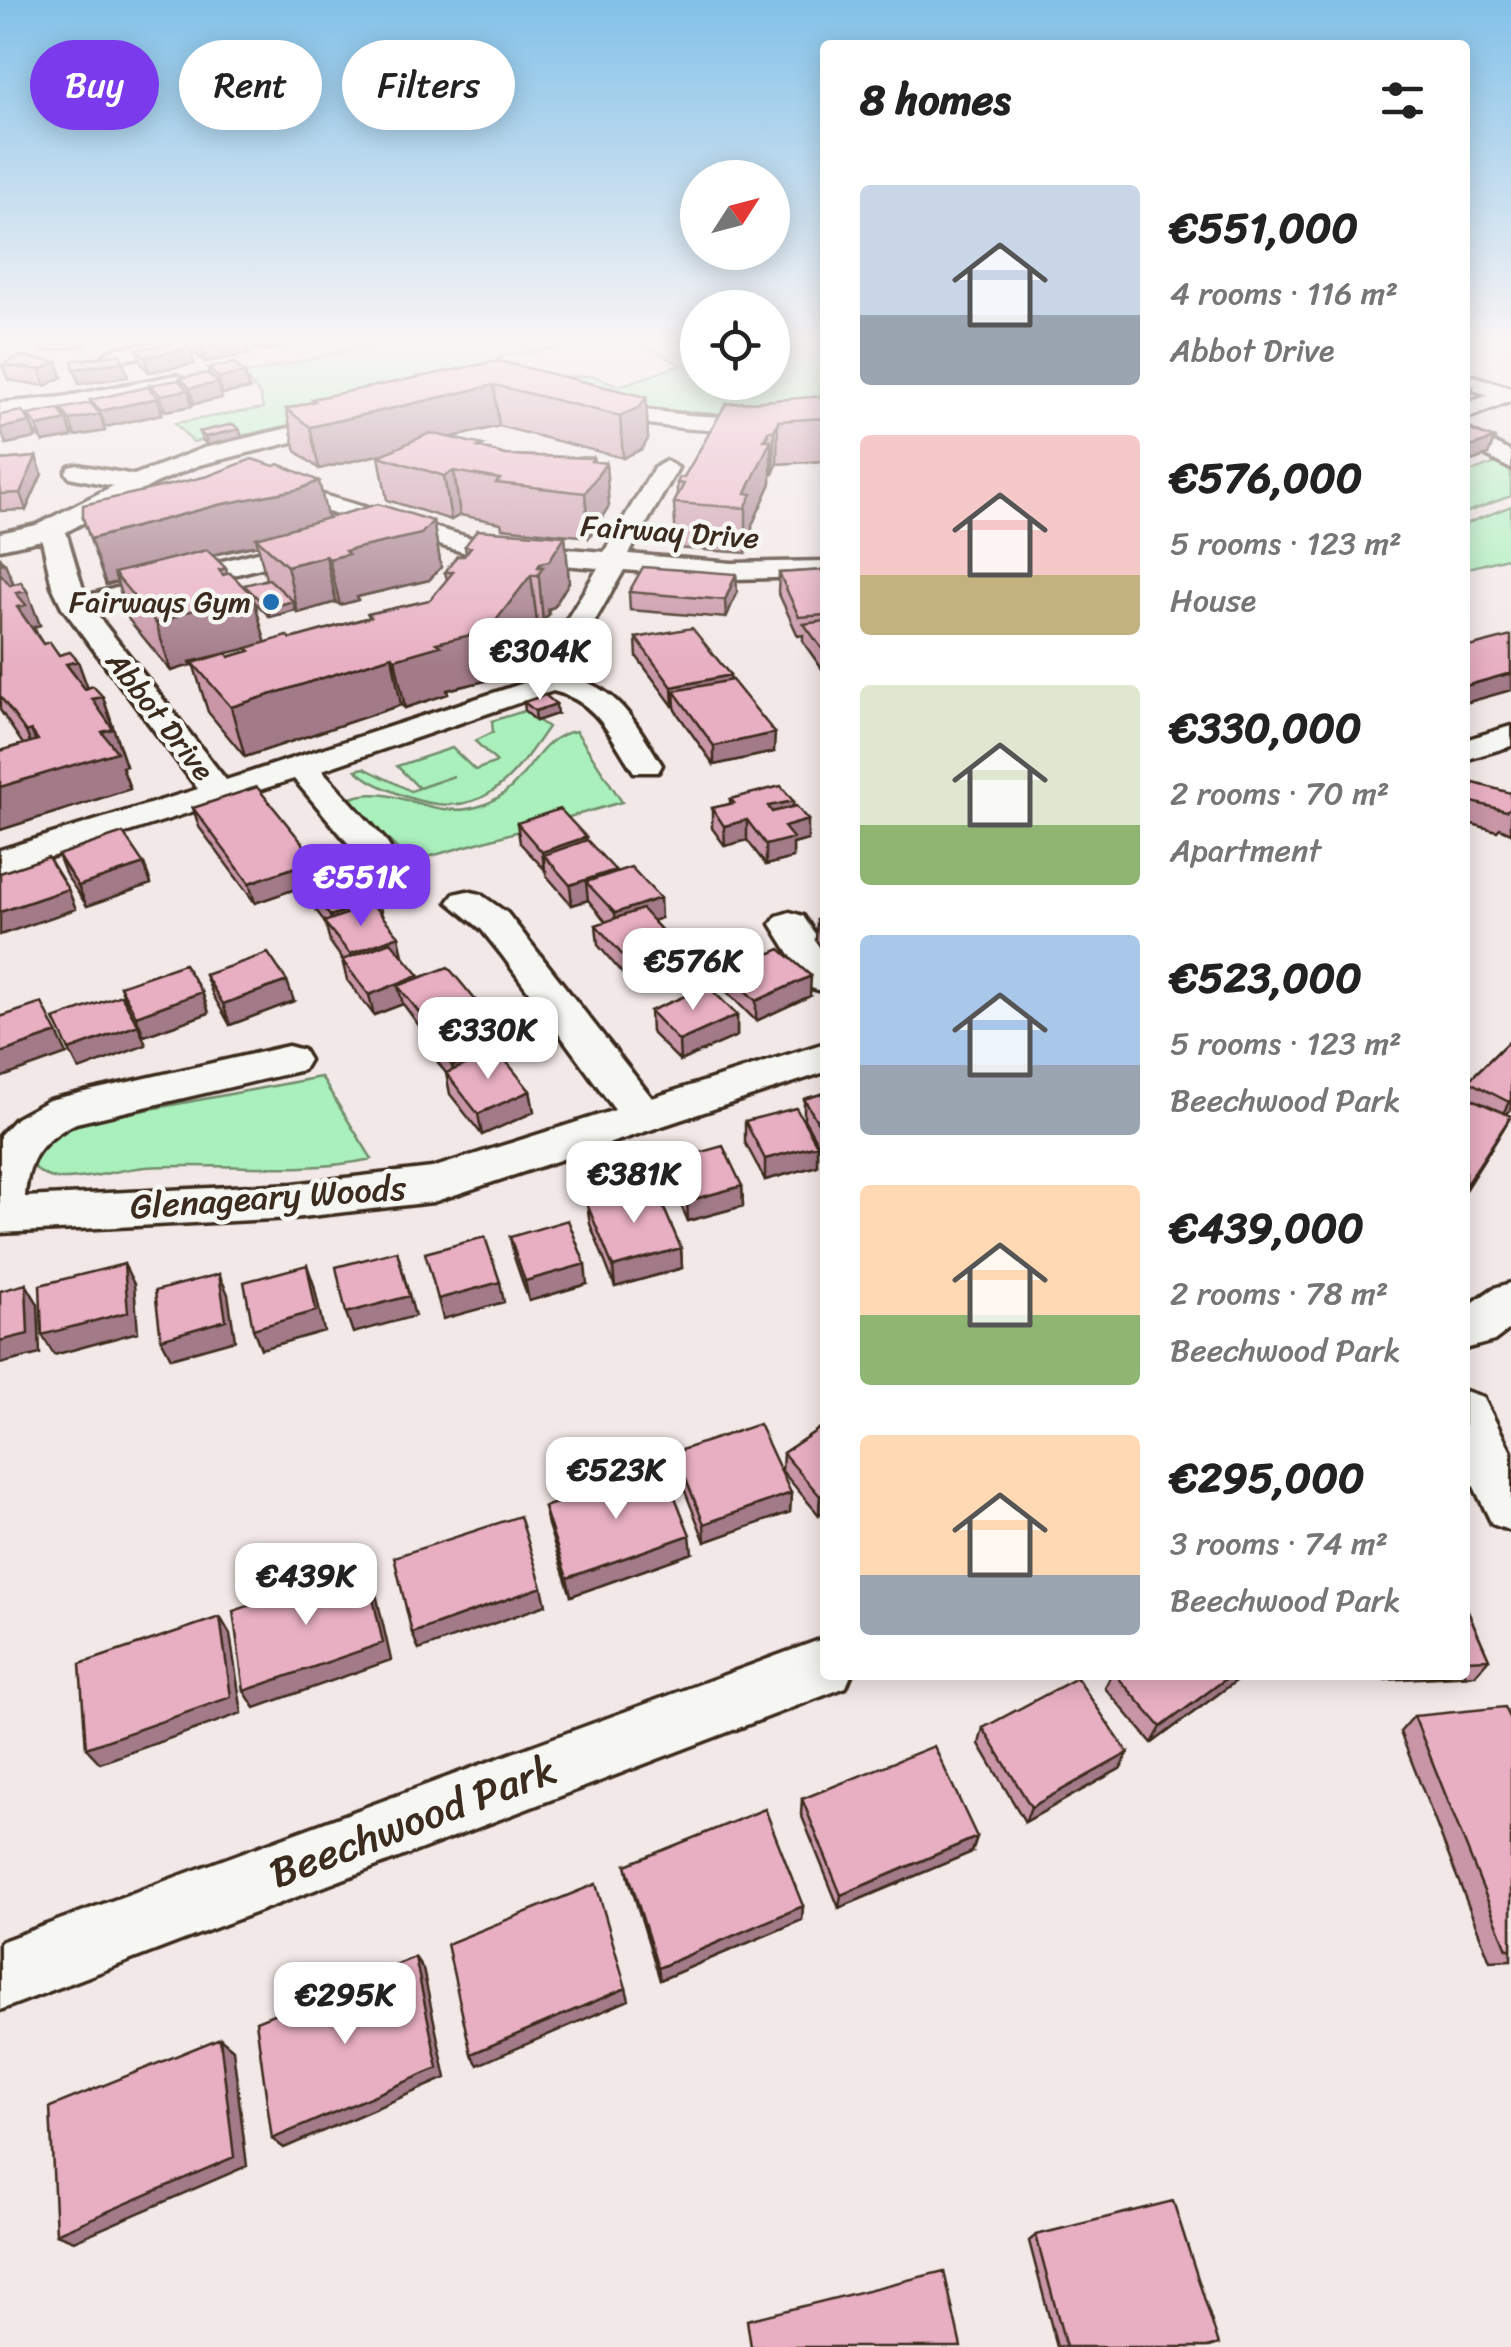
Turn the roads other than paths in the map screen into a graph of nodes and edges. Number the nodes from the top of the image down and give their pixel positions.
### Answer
1 (230, 450) edge
2 (237, 450) edge
3 (666, 468) dead end
4 (78, 472) dead end
5 (136, 483) junction
6 (380, 522) junction
7 (0, 529) edge
8 (53, 532) junction
9 (0, 542) edge
10 (613, 562) junction
11 (820, 569) edge
12 (76, 608) junction
13 (547, 681) junction
14 (1511, 736) edge
15 (1470, 748) edge
16 (300, 766) junction
17 (646, 766) dead end
18 (220, 793) junction
19 (372, 848) dead end
20 (0, 862) edge
21 (467, 902) dead end
22 (790, 924) dead end
23 (820, 971) edge
24 (820, 1059) edge
25 (288, 1060) dead end
26 (643, 1117) junction
27 (1, 1215) edge
28 (1511, 1302) edge
29 (1470, 1328) edge
30 (1470, 1423) edge
31 (1511, 1507) edge
32 (820, 1669) edge
33 (0, 1976) edge

1 - 5 street
2 - 6 street, Fairway Drive
3 - 10 street
4 - 5 street
5 - 8 street
6 - 10 street, Fairway Drive
6 - 12 street
7 - 8 street
8 - 9 street
8 - 12 street, Abbot Drive
10 - 11 street, Fairway Drive
10 - 13 street
12 - 18 street, Abbot Drive
13 - 16 street, Abbot Drive
13 - 17 street
14 - 15 street
16 - 18 street, Abbot Drive
16 - 19 street
18 - 20 street, Abbot Drive
21 - 26 street
22 - 23 street
24 - 26 street, Glenageary Woods
25 - 27 street, Glenageary Woods
26 - 27 street, Glenageary Woods
28 - 29 street
30 - 31 street
32 - 33 street, Beechwood Park

